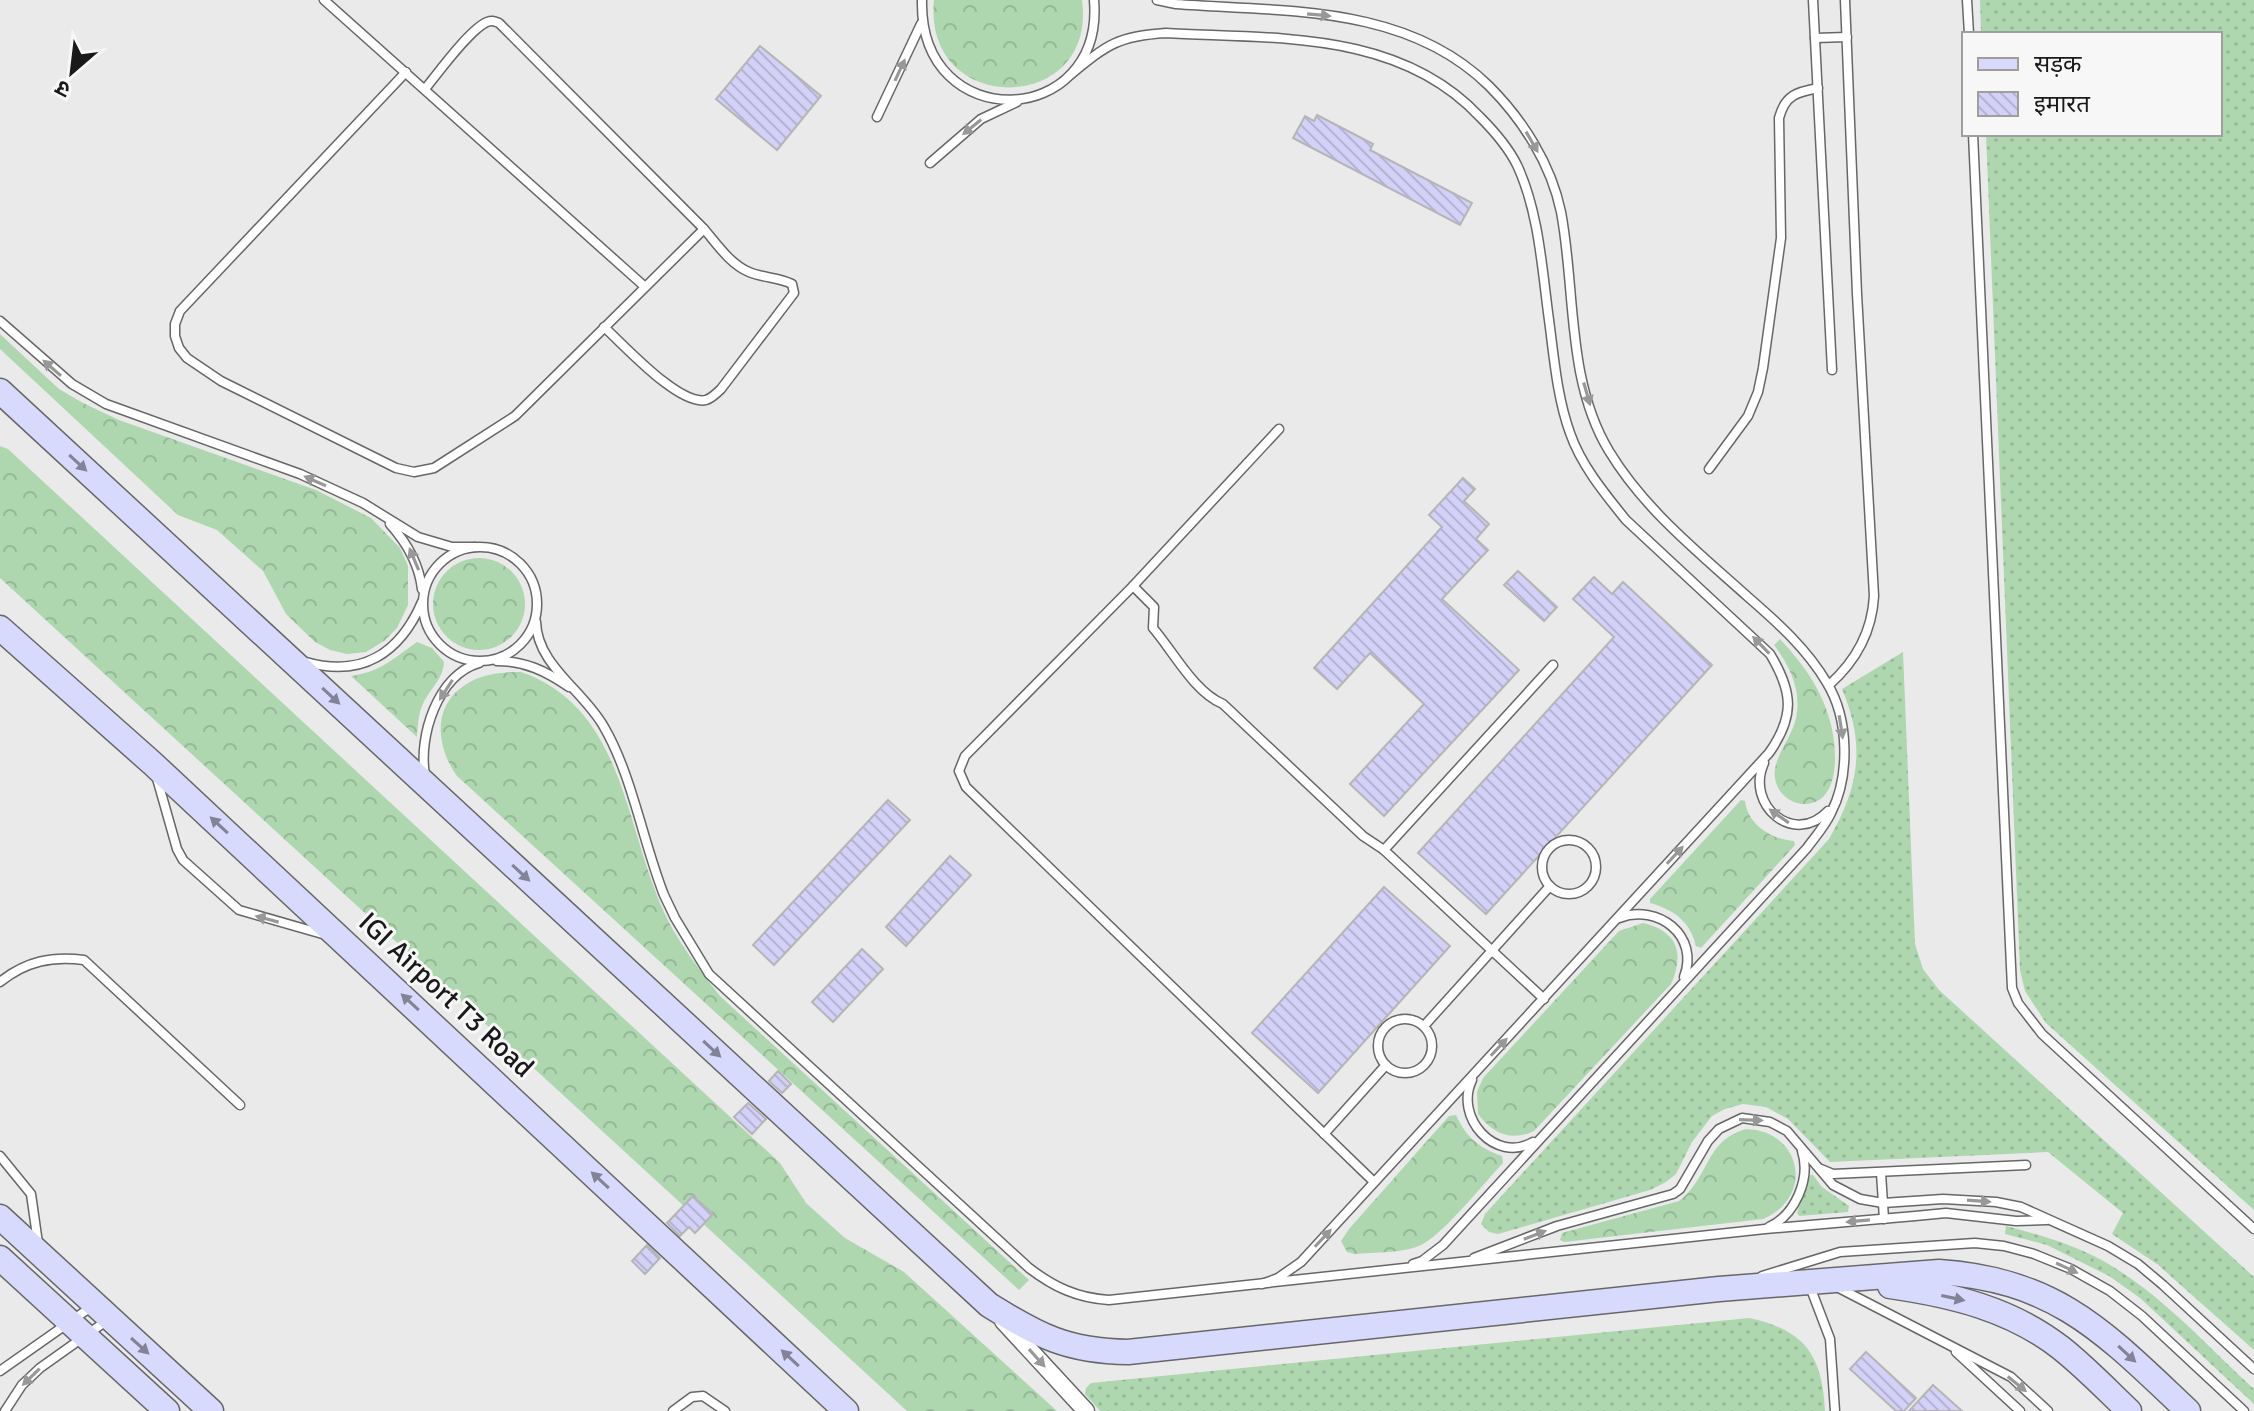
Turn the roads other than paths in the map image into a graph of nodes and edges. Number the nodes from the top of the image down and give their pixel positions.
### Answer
1 (324, 0) edge
2 (922, 0) edge
3 (1094, 0) edge
4 (1157, 0) edge
5 (1813, 0) edge
6 (1845, 0) edge
7 (1967, 0) edge
8 (921, 24) junction
9 (1969, 32) edge
10 (1847, 37) junction
11 (1815, 38) junction
12 (406, 72) junction
13 (1070, 75) junction
14 (1818, 88) junction
15 (425, 89) junction
16 (1021, 100) junction
17 (877, 117) dead end
18 (1973, 136) edge
19 (930, 163) dead end
20 (704, 229) junction
21 (644, 286) junction
22 (0, 321) edge
23 (604, 327) junction
24 (1832, 370) dead end
25 (0, 391) edge
26 (0, 417) edge
27 (1279, 429) dead end
28 (51, 438) junction
29 (1709, 469) dead end
30 (384, 517) junction
31 (475, 547) junction
32 (1133, 586) junction
33 (423, 601) junction
34 (536, 622) junction
35 (0, 628) edge
36 (282, 650) junction
37 (486, 662) junction
38 (1553, 665) dead end
39 (1829, 685) junction
40 (586, 700) junction
41 (1769, 753) junction
42 (152, 763) junction
43 (435, 792) junction
44 (1838, 798) junction
45 (1384, 850) junction
46 (1550, 886) junction
47 (1615, 920) junction
48 (342, 939) junction
49 (1492, 950) junction
50 (1, 979) edge
51 (1681, 985) junction
52 (1544, 999) junction
53 (1424, 1026) junction
54 (1386, 1065) junction
55 (1475, 1073) junction
56 (240, 1105) dead end
57 (1324, 1134) junction
58 (1540, 1138) junction
59 (1799, 1143) junction
60 (0, 1156) edge
61 (2026, 1165) dead end
62 (1817, 1166) junction
63 (1881, 1173) junction
64 (1374, 1182) junction
65 (1883, 1203) junction
66 (0, 1217) edge
67 (1884, 1219) junction
68 (2047, 1220) junction
69 (1765, 1229) junction
70 (2254, 1229) edge
71 (40, 1253) junction
72 (1462, 1263) junction
73 (3, 1266) edge
74 (1400, 1269) junction
75 (1827, 1281) junction
76 (1262, 1284) junction
77 (1719, 1289) junction
78 (989, 1305) junction
79 (102, 1311) junction
80 (78, 1330) junction
81 (1939, 1339) junction
82 (2254, 1369) edge
83 (0, 1371) edge
84 (5, 1411) edge
85 (167, 1411) edge
86 (211, 1411) edge
87 (673, 1411) edge
88 (725, 1411) edge
89 (846, 1411) edge
90 (1086, 1411) edge
91 (1835, 1411) edge
92 (2020, 1411) edge
93 (2048, 1411) edge
94 (2129, 1411) edge
95 (2188, 1411) edge
96 (2244, 1411) edge

1 - 12 lane
2 - 8 lane
3 - 13 lane
4 -> 39 lane
5 - 11 lane
6 - 10 lane
7 - 9 lane
8 - 16 lane
17 -> 8 lane
10 - 11 lane
10 - 39 lane
11 - 14 lane
12 - 15 lane
12 - 23 lane
13 - 16 lane
41 -> 13 lane
14 - 24 lane
14 - 29 lane
15 - 20 lane
15 - 21 lane
16 -> 19 lane
18 - 70 lane
20 - 21 lane
20 - 23 lane
21 - 23 lane
30 -> 22 lane
25 - 28 main road
26 - 28 main road
27 - 32 lane
28 -> 36 main road
30 - 31 lane
33 -> 30 lane
31 - 33 lane
31 - 34 lane
32 - 45 lane
32 - 57 lane
33 - 36 lane
33 - 37 lane
34 - 37 lane
34 - 40 lane
35 - 42 main road, IGI Airport T3 Road
36 -> 43 main road
37 - 40 lane
37 -> 43 lane
38 - 45 lane
39 -> 44 lane
40 - 76 lane
44 -> 41 lane
47 -> 41 lane
48 -> 42 main road, IGI Airport T3 Road
48 -> 42 lane
43 -> 78 main road
44 - 51 lane
45 - 49 lane
46 - 46 lane
46 - 49 lane
47 - 51 lane
47 - 52 lane
89 -> 48 main road, IGI Airport T3 Road
49 - 52 lane
49 - 53 lane
50 - 56 lane
51 - 58 lane
55 -> 52 lane
53 - 54 lane
53 - 54 lane
54 - 57 lane
55 - 58 lane
55 - 64 lane
57 - 64 lane
58 - 74 lane
59 - 62 lane
59 - 69 lane
72 -> 59 lane
60 - 71 lane
61 - 63 lane
62 - 63 lane
62 - 65 lane
63 - 65 lane
76 -> 64 lane
65 - 67 lane
65 -> 68 lane
66 - 71 main road
67 - 68 lane
67 -> 69 lane
68 - 82 lane
69 - 72 lane
71 - 79 main road
72 - 74 lane
73 - 80 main road
74 - 76 lane
75 - 77 main road
75 - 81 lane
75 - 91 lane
75 -> 94 main road
75 -> 95 main road
77 - 78 main road
77 -> 96 lane
78 -> 90 street
79 - 80 lane
79 - 80 lane
79 -> 86 main road
80 - 83 lane
80 -> 84 lane
80 - 85 main road
81 - 92 lane
81 -> 93 lane
87 - 88 lane

